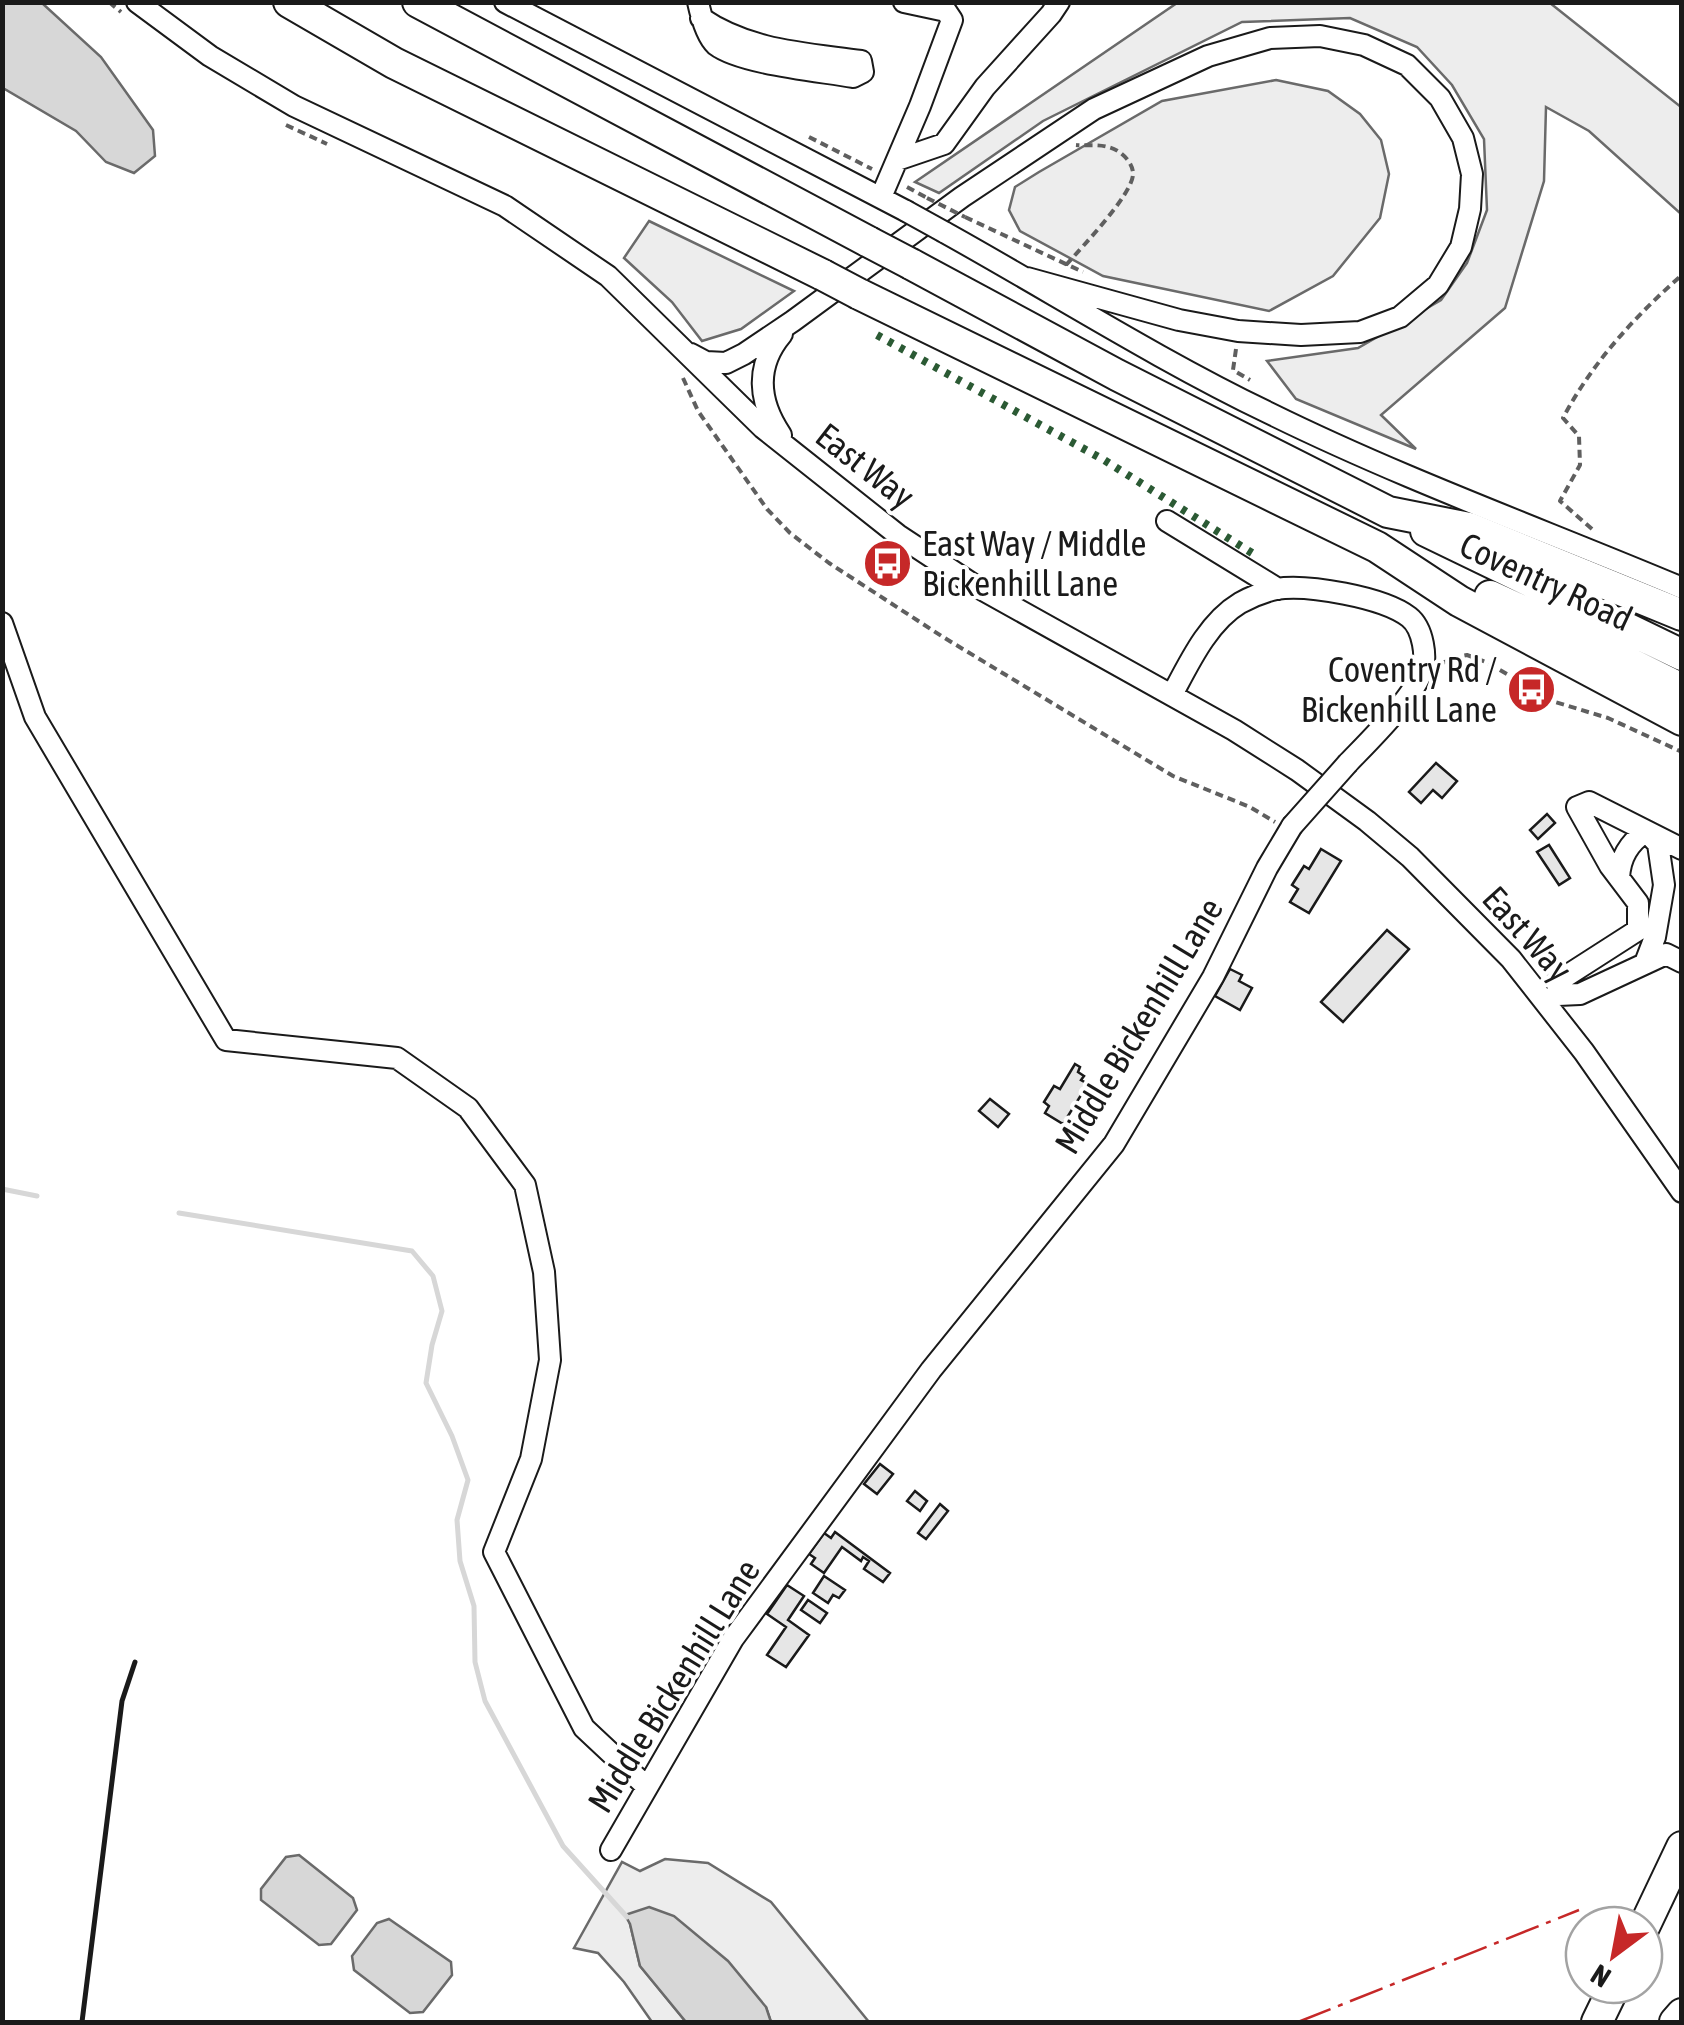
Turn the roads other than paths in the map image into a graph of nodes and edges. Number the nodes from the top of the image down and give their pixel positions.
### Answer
1 (137, 2) edge
2 (290, 2) edge
3 (418, 2) edge
4 (505, 2) edge
5 (904, 2) edge
6 (1058, 2) edge
7 (700, 10) edge
8 (542, 12) edge
9 (897, 160) junction
10 (881, 198) junction
11 (1027, 278) junction
12 (793, 321) junction
13 (680, 347) junction
14 (788, 446) junction
15 (1388, 512) junction
16 (1167, 521) dead end
17 (1377, 547) junction
18 (1682, 588) edge
19 (1278, 589) junction
20 (1682, 615) edge
21 (2, 622) edge
22 (1682, 655) edge
23 (1682, 688) edge
24 (1172, 695) junction
25 (1682, 720) edge
26 (1646, 831) junction
27 (1682, 849) edge
28 (1619, 878) junction
29 (1682, 962) edge
30 (1645, 964) junction
31 (1552, 999) junction
32 (1682, 1192) edge
33 (647, 1787) junction
34 (1682, 1847) edge
35 (611, 1850) dead end
36 (1654, 1905) edge
37 (1682, 2014) edge
38 (1675, 2022) edge

1 - 13 street, East Way
2 - 17 highway, bridge
3 - 15 highway, bridge
4 - 8 street
5 - 9 street
6 - 9 street
7 - 7 street
8 - 10 street
9 - 10 street
10 - 11 street, bridge
11 - 12 street
11 - 18 street
12 - 13 street
12 - 14 street
13 - 14 street, East Way
14 - 24 street, East Way
15 - 20 highway
15 - 22 highway, Coventry Road
16 - 19 street
17 - 23 highway, Coventry Road
17 - 25 highway
19 - 24 street
19 - 33 street, Middle Bickenhill Lane, bridge
21 - 33 street
24 - 31 street, East Way
26 - 27 street
26 - 28 street
26 - 28 street
26 - 30 street
28 - 31 street
29 - 30 street
30 - 31 street
31 - 32 street, East Way
33 - 35 street, Middle Bickenhill Lane
34 - 36 highway
37 - 38 highway

